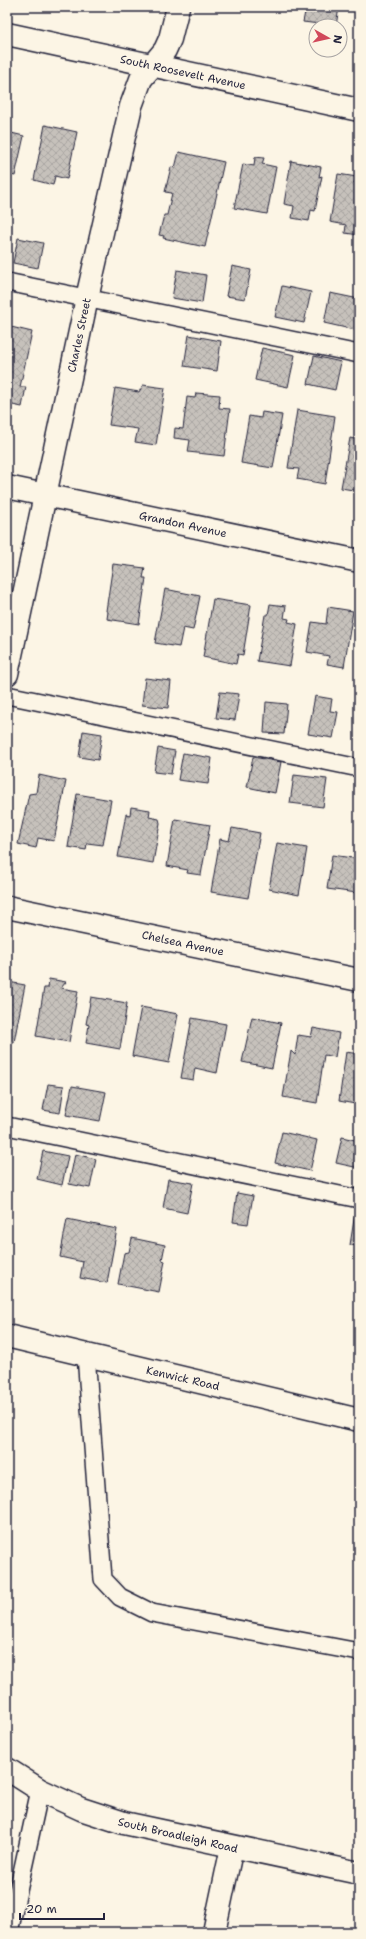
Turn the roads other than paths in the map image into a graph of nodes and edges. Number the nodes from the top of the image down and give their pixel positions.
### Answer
1 (178, 7) edge
2 (7, 34) edge
3 (153, 65) junction
4 (359, 110) edge
5 (7, 282) edge
6 (87, 298) junction
7 (359, 354) edge
8 (7, 487) edge
9 (45, 495) junction
10 (359, 561) edge
11 (7, 674) edge
12 (7, 695) edge
13 (359, 768) edge
14 (7, 907) edge
15 (359, 980) edge
16 (7, 1126) edge
17 (359, 1199) edge
18 (7, 1336) edge
19 (86, 1355) junction
20 (359, 1420) edge
21 (359, 1652) edge
22 (7, 1769) edge
23 (40, 1790) junction
24 (232, 1847) junction
25 (359, 1873) edge
26 (9, 1932) edge
27 (214, 1932) edge

1 - 3 street, Charles Street
2 - 3 street, South Roosevelt Avenue
3 - 4 street, South Roosevelt Avenue
3 - 6 street, Charles Street
5 - 6 lane
6 - 7 lane
6 - 9 street, Charles Street
8 - 9 street, Grandon Avenue
9 - 10 street, Grandon Avenue
9 - 11 street, Charles Street
12 - 13 lane
14 - 15 street, Chelsea Avenue
16 - 17 lane
18 - 19 street, Kenwick Road
19 - 20 street, Kenwick Road
19 - 21 lane
22 - 23 street, South Broadleigh Road
23 - 24 street, South Broadleigh Road
23 - 26 lane
24 - 25 street, South Broadleigh Road
24 - 27 street

